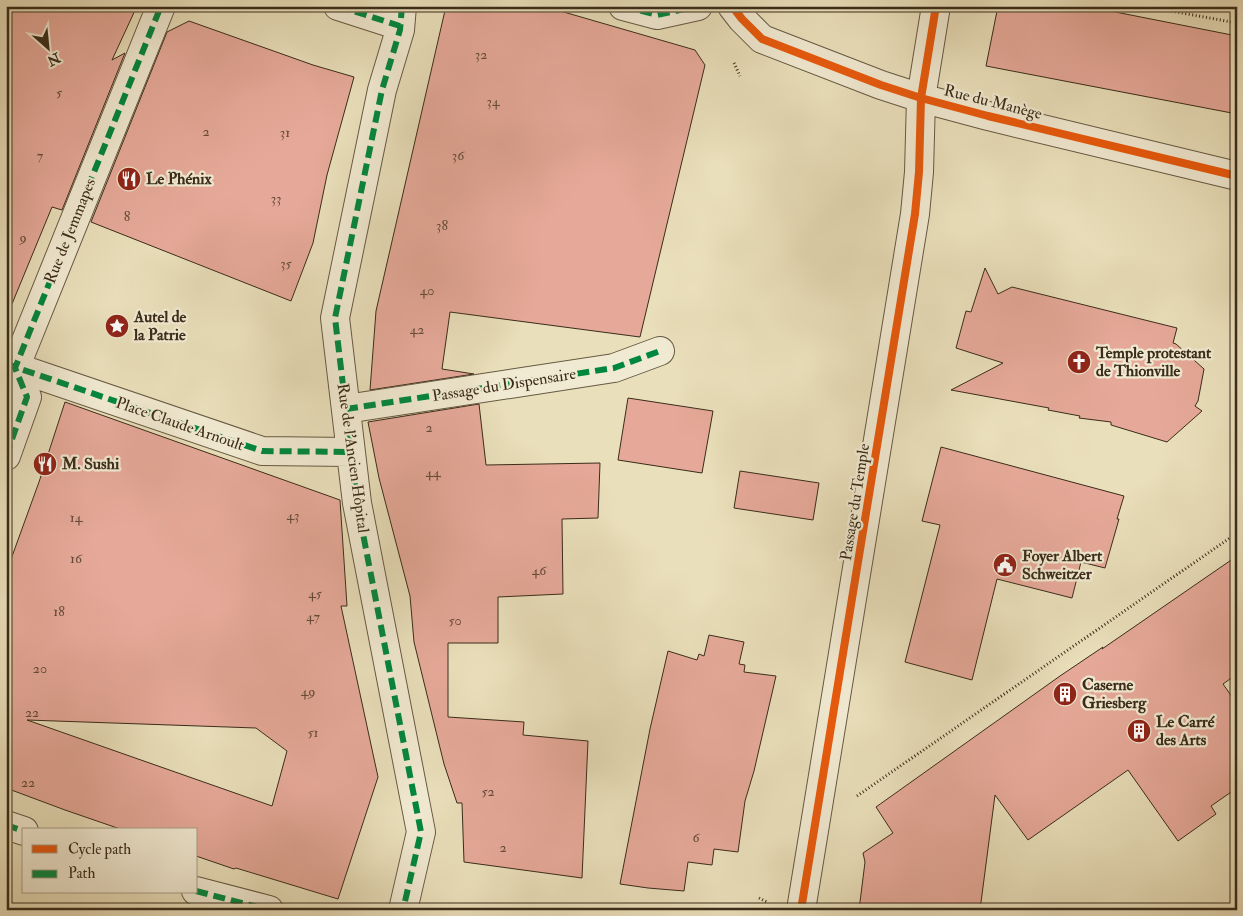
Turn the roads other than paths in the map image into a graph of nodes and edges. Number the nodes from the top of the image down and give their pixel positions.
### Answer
1 (161, 6) edge
2 (338, 6) edge
3 (623, 6) edge
4 (698, 6) edge
5 (732, 6) edge
6 (936, 6) edge
7 (401, 16) edge
8 (921, 98) junction
9 (1237, 176) edge
10 (660, 351) dead end
11 (11, 366) edge
12 (346, 410) junction
13 (351, 452) junction
14 (6, 456) edge
15 (6, 824) edge
16 (22, 830) edge
17 (198, 892) edge
18 (269, 910) edge
19 (403, 910) edge
20 (802, 910) edge

1 - 11 street, Rue de Jemmapes
2 - 7 street
3 - 4 street
5 - 8 street, Rue du Manège
6 - 8 street, Passage du Temple
7 - 12 street, Rue de l'Ancien Hôpital
8 - 9 street, Rue du Manège
8 - 20 street, Passage du Temple
10 - 12 street, Passage du Dispensaire
11 - 13 street, Place Claude Arnoult
11 - 14 street
12 - 13 street, Rue de l'Ancien Hôpital
13 - 19 street, Rue de l'Ancien Hôpital
15 - 16 street
17 - 18 street

